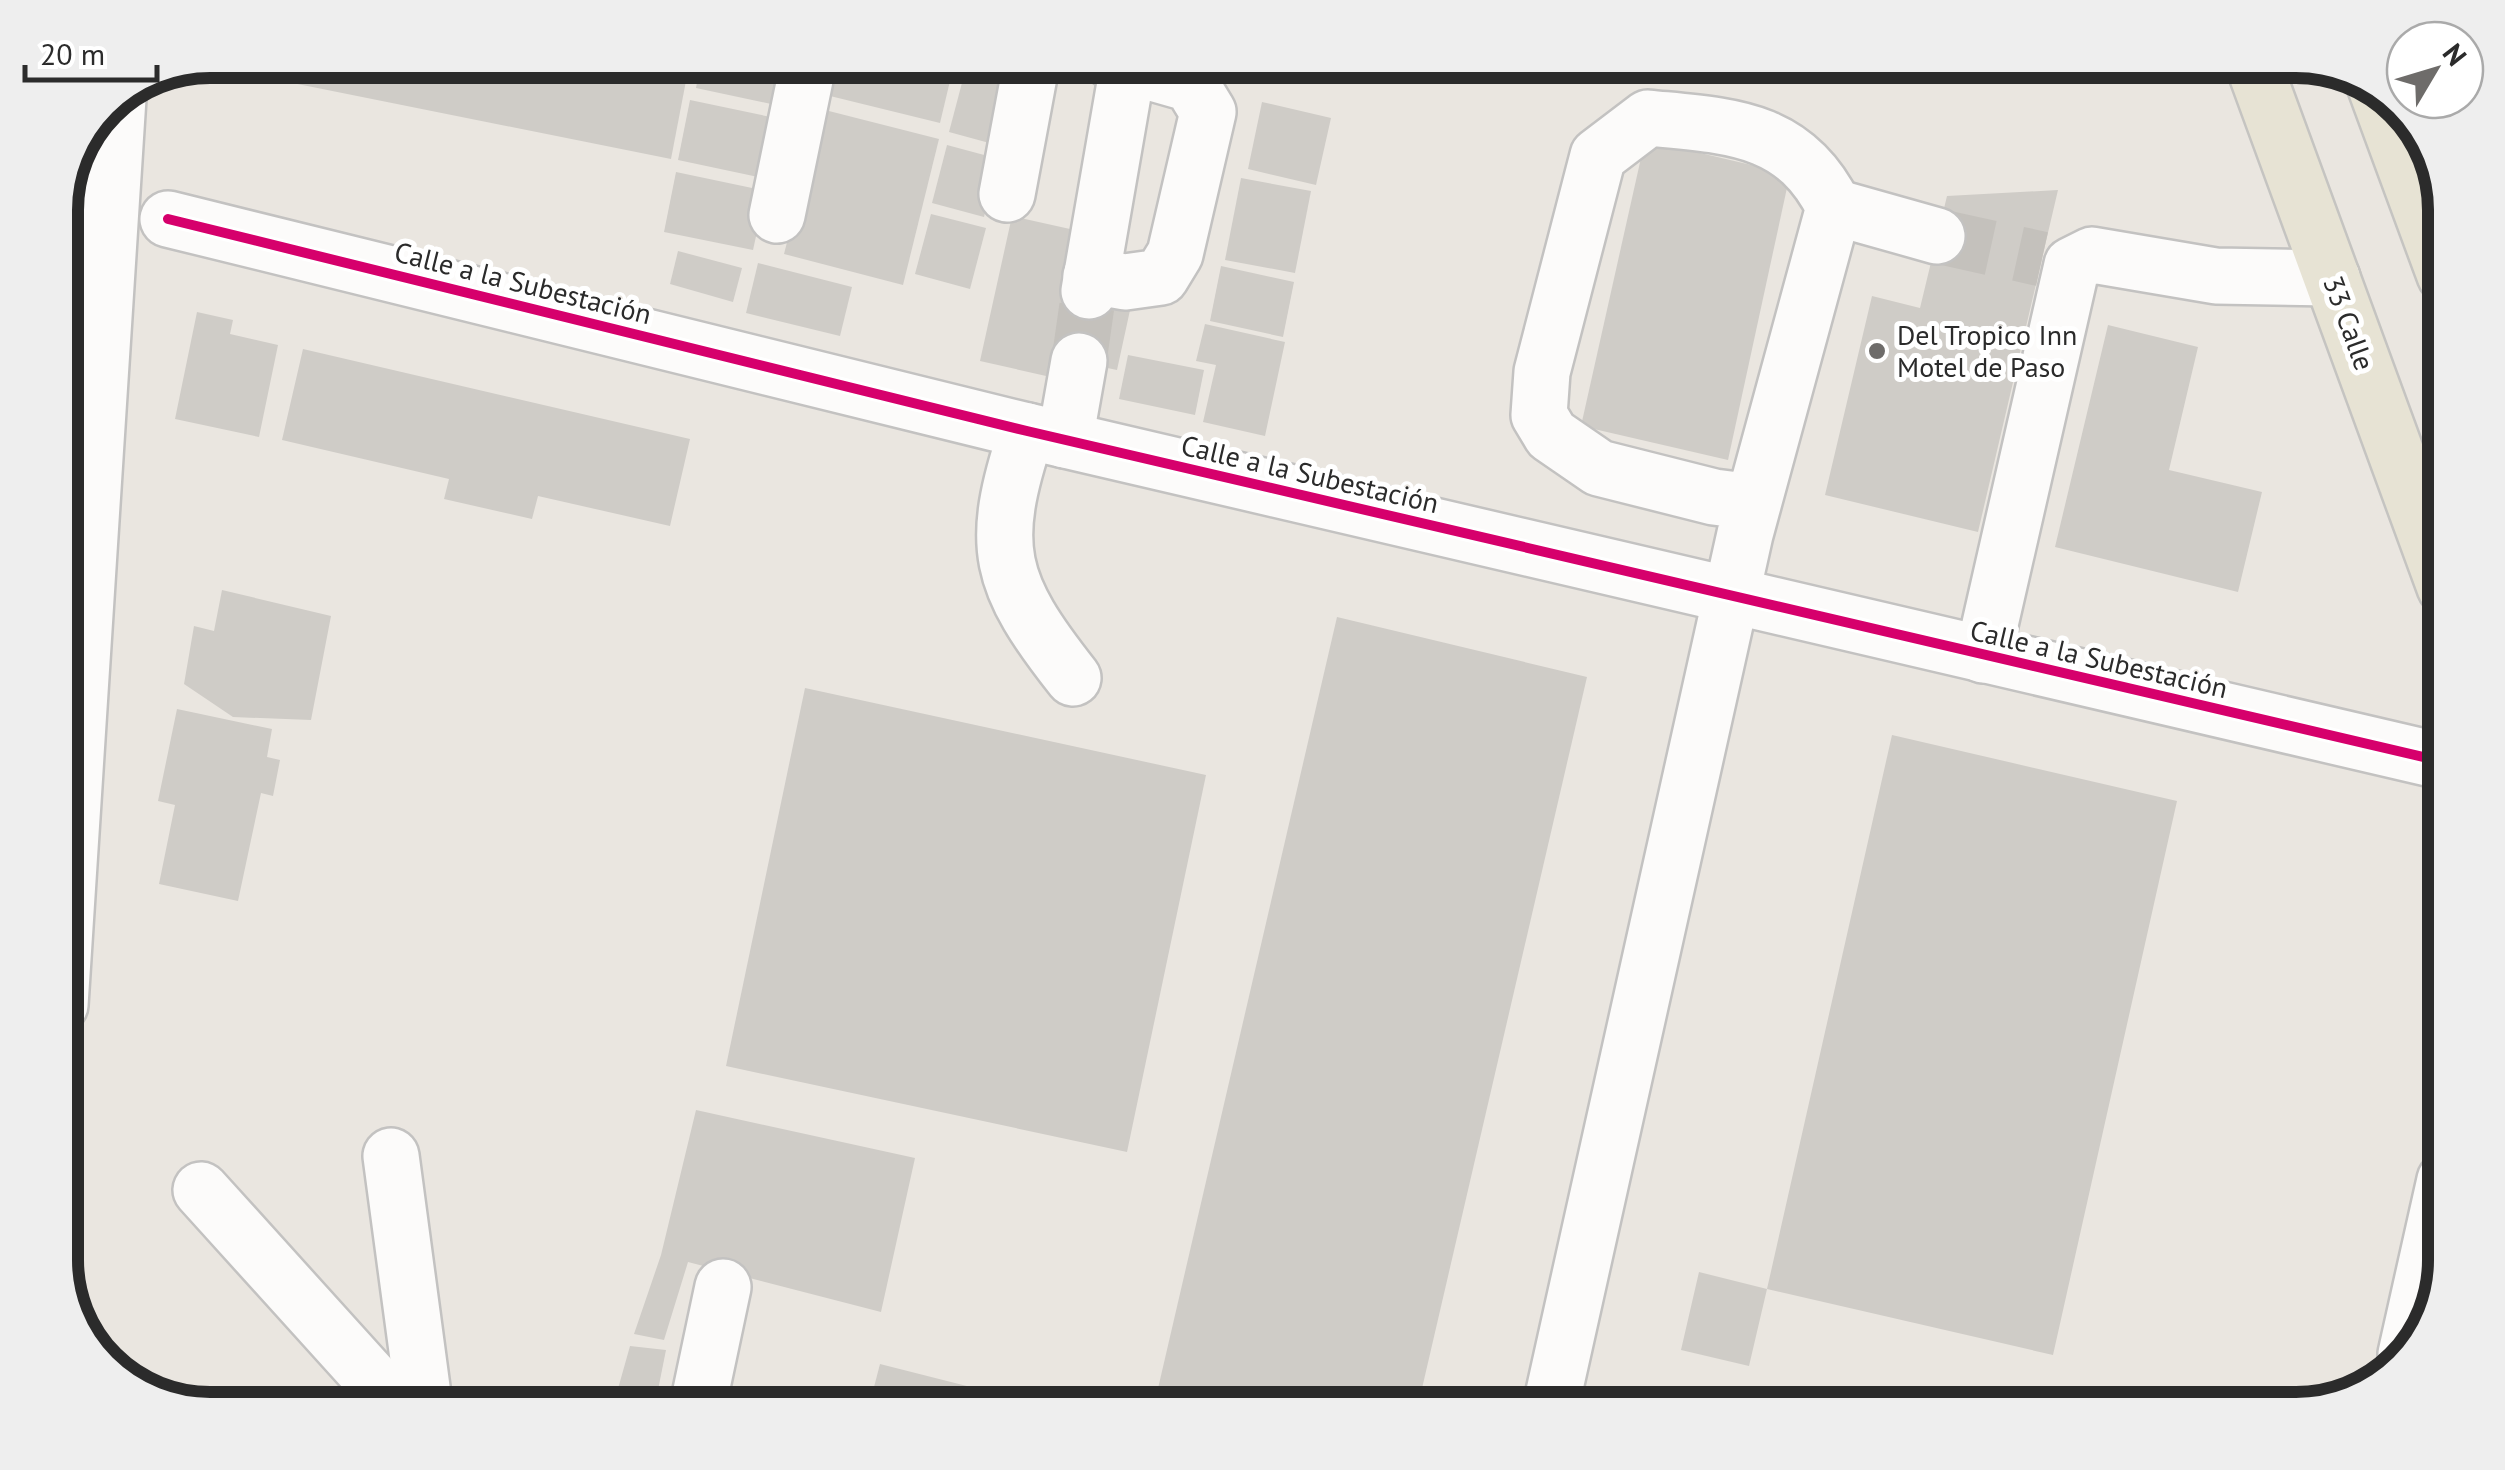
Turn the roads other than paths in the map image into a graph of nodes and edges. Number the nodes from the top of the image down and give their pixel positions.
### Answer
1 (805, 77) edge
2 (1029, 77) edge
3 (1117, 77) edge
4 (1167, 77) edge
5 (2258, 77) edge
6 (2277, 77) edge
7 (2386, 113) edge
8 (117, 116) edge
9 (2281, 139) junction
10 (1006, 194) dead end
11 (1834, 207) junction
12 (777, 215) dead end
13 (168, 219) dead end
14 (2427, 226) edge
15 (1937, 236) tunnel mouth
16 (2332, 278) junction
17 (1079, 362) tunnel mouth
18 (1046, 436) junction
19 (1753, 502) junction
20 (2427, 538) edge
21 (1732, 596) junction
22 (1983, 655) junction
23 (1072, 678) dead end
24 (78, 724) edge
25 (2428, 758) edge
26 (392, 1156) dead end
27 (201, 1190) dead end
28 (2428, 1256) edge
29 (723, 1288) dead end
30 (2414, 1317) edge
31 (384, 1392) edge
32 (423, 1392) edge
33 (701, 1392) edge
34 (1554, 1392) edge

1 - 12 street
2 - 10 street
3 - 4 street
5 - 9 main road, 33 Calle
6 - 9 main road
7 - 14 main road
8 - 24 street
9 - 16 main road, 33 Calle
11 - 15 street
11 - 19 street
11 - 19 street
13 - 18 street, Calle a la Subestación
16 - 20 main road, 33 Calle
16 - 22 street
17 - 18 street
18 - 21 street, Calle a la Subestación
18 - 23 street
19 - 21 street
21 - 22 street, Calle a la Subestación
21 - 34 street
22 - 25 street, Calle a la Subestación
26 - 32 street
27 - 31 street
28 - 30 street
29 - 33 street

